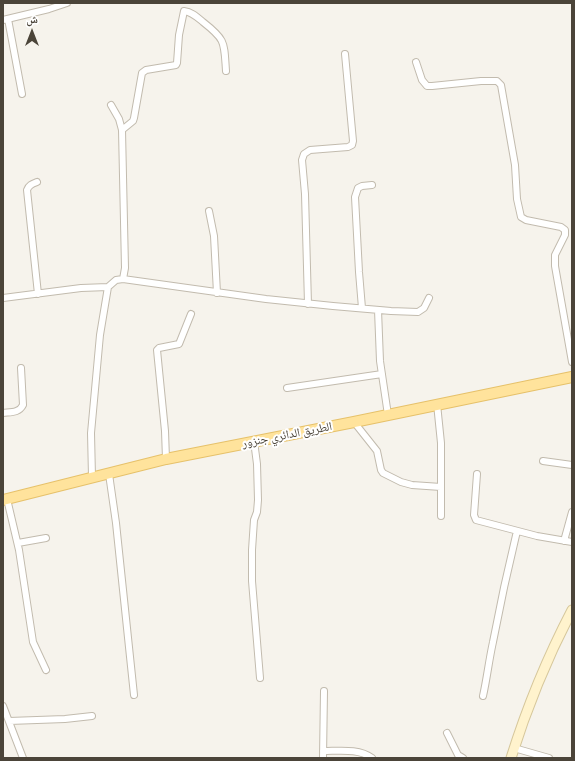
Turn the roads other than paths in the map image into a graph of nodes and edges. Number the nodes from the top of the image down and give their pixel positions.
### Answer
1 (67, 3) edge
2 (5, 19) edge
3 (345, 54) dead end
4 (416, 62) dead end
5 (226, 71) dead end
6 (22, 94) dead end
7 (111, 105) dead end
8 (122, 130) junction
9 (37, 182) dead end
10 (372, 185) dead end
11 (209, 211) dead end
12 (123, 279) junction
13 (108, 287) junction
14 (217, 293) junction
15 (38, 294) junction
16 (3, 298) edge
17 (429, 298) dead end
18 (308, 304) junction
19 (362, 308) junction
20 (378, 310) junction
21 (191, 314) dead end
22 (572, 362) edge
23 (21, 368) dead end
24 (382, 374) junction
25 (572, 376) edge
26 (287, 388) dead end
27 (437, 404) junction
28 (3, 413) edge
29 (388, 415) junction
30 (354, 422) junction
31 (254, 441) junction
32 (166, 459) junction
33 (543, 461) dead end
34 (572, 465) edge
35 (109, 474) junction
36 (477, 474) dead end
37 (92, 478) junction
38 (441, 486) junction
39 (5, 499) edge
40 (572, 512) edge
41 (441, 516) dead end
42 (517, 531) junction
43 (46, 538) dead end
44 (564, 541) junction
45 (572, 542) edge
46 (18, 543) junction
47 (572, 610) edge
48 (46, 670) dead end
49 (260, 678) dead end
50 (324, 692) dead end
51 (134, 695) dead end
52 (483, 696) dead end
53 (3, 709) edge
54 (92, 716) dead end
55 (9, 721) junction
56 (447, 733) dead end
57 (514, 748) junction
58 (323, 751) junction
59 (23, 758) edge
60 (323, 758) edge
61 (372, 758) edge
62 (462, 758) edge
63 (511, 758) edge
64 (549, 758) edge

1 - 2 street
2 - 6 street
3 - 18 street
4 - 22 street
5 - 8 street
7 - 8 street
8 - 12 street
9 - 15 street
10 - 19 street
11 - 14 street
12 - 13 street
12 - 14 street
13 - 15 street
13 - 37 street
14 - 18 street
15 - 16 street
17 - 20 street
18 - 19 street
19 - 20 street
20 - 24 street
21 - 32 street
23 - 28 street
24 - 26 street
24 - 29 street
25 - 27 main road, الطريق الدائري جنزور
27 - 29 main road, الطريق الدائري جنزور
27 - 38 street
29 - 30 main road, الطريق الدائري جنزور
30 - 31 main road, الطريق الدائري جنزور
30 - 38 street
31 - 32 main road, الطريق الدائري جنزور
31 - 49 street
32 - 35 main road, الطريق الدائري جنزور
33 - 34 street
35 - 37 main road, الطريق الدائري جنزور
35 - 51 street
36 - 42 street
37 - 39 main road, الطريق الدائري جنزور
38 - 41 street
39 - 46 street
40 - 44 street
42 - 44 street
42 - 52 street
43 - 46 street
44 - 45 street
46 - 48 street
47 - 57 street
50 - 58 street
53 - 55 street
54 - 55 street
55 - 59 street
56 - 62 street
57 - 63 street
57 - 64 street
58 - 60 street
58 - 61 street

